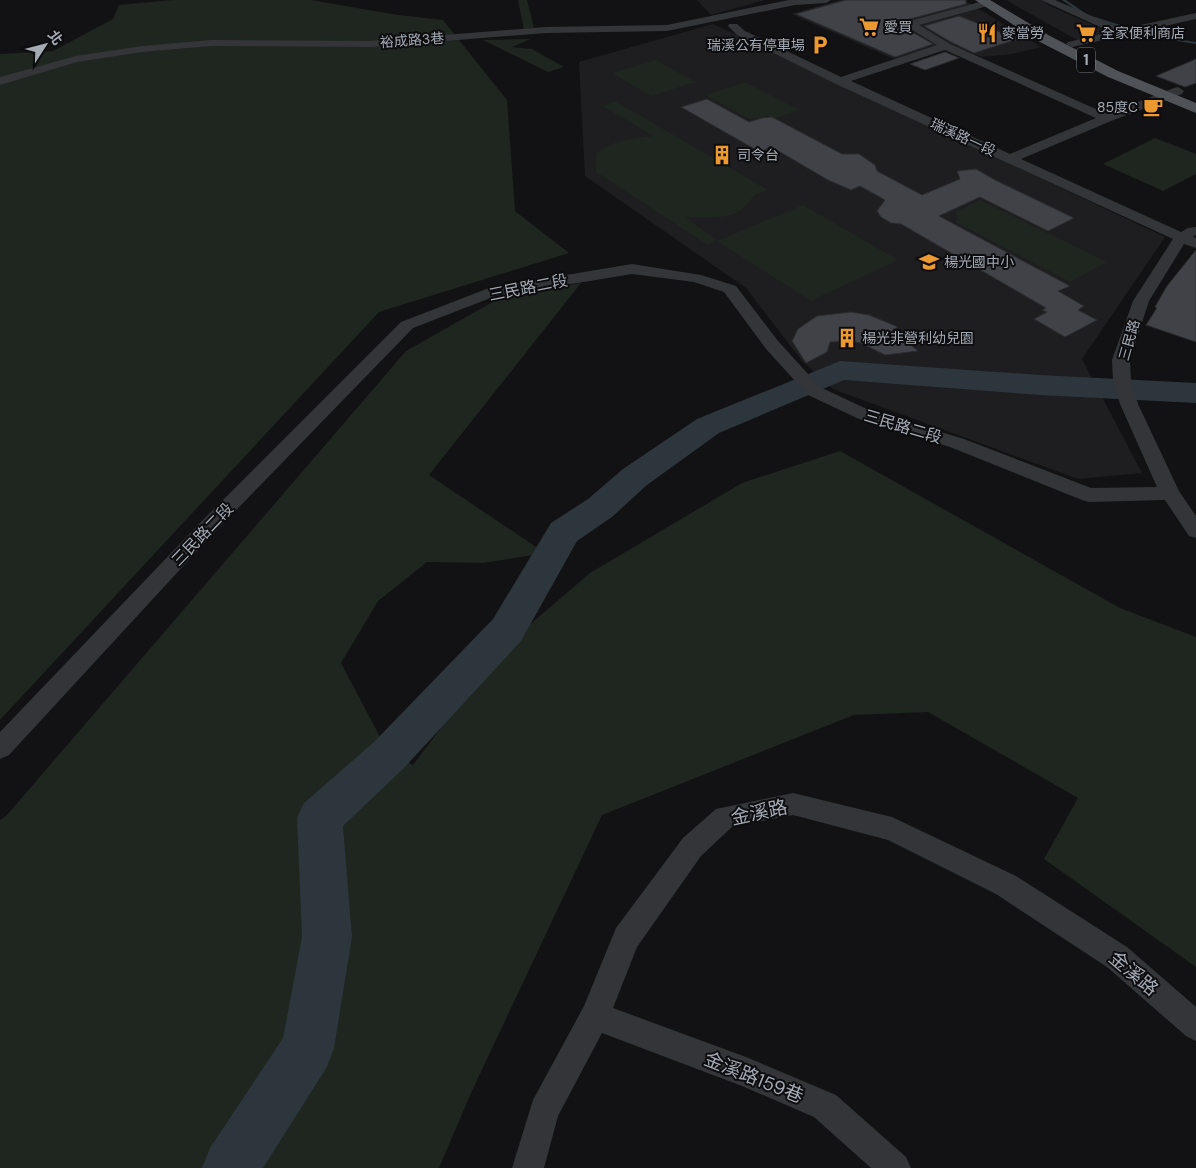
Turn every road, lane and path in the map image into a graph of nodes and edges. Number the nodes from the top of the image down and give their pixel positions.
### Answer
1 (827, 0) edge
2 (1046, 0) edge
3 (987, 1) edge
4 (1196, 16) edge
5 (762, 19) dead end
6 (1131, 20) dead end
7 (749, 23) dead end
8 (1143, 28) junction
9 (1122, 32) junction
10 (1072, 44) junction
11 (946, 46) junction
12 (0, 81) edge
13 (840, 81) junction
14 (1172, 94) junction
15 (1196, 98) edge
16 (1196, 108) edge
17 (1107, 118) junction
18 (1010, 159) junction
19 (1196, 229) edge
20 (1188, 241) edge
21 (1170, 493) junction
22 (1196, 531) edge
23 (0, 748) edge
24 (595, 1016) junction
25 (1196, 1026) edge
26 (528, 1168) edge
27 (895, 1168) edge

1 - 5 street, 裕成路3巷
1 - 12 street, 裕成路3巷
2 - 9 street
3 - 10 main road, 1
3 - 11 street
3 - 14 main road, 1
4 - 8 street
6 - 8 street
7 - 13 street, 瑞溪路一段
8 - 9 street
9 - 10 street
10 - 14 main road, 1
11 - 13 street
11 - 17 street
13 - 18 street, 瑞溪路一段
14 - 15 main road, 1
14 - 16 main road, 1
14 - 17 street
17 - 18 street
18 - 20 street, 瑞溪路一段
19 - 20 street, 三民路
20 - 21 street, 三民路
21 - 22 street, 三民路
21 - 23 street, 三民路二段
24 - 25 street, 金溪路
24 - 26 street, 金溪路
24 - 27 street, 金溪路159巷

